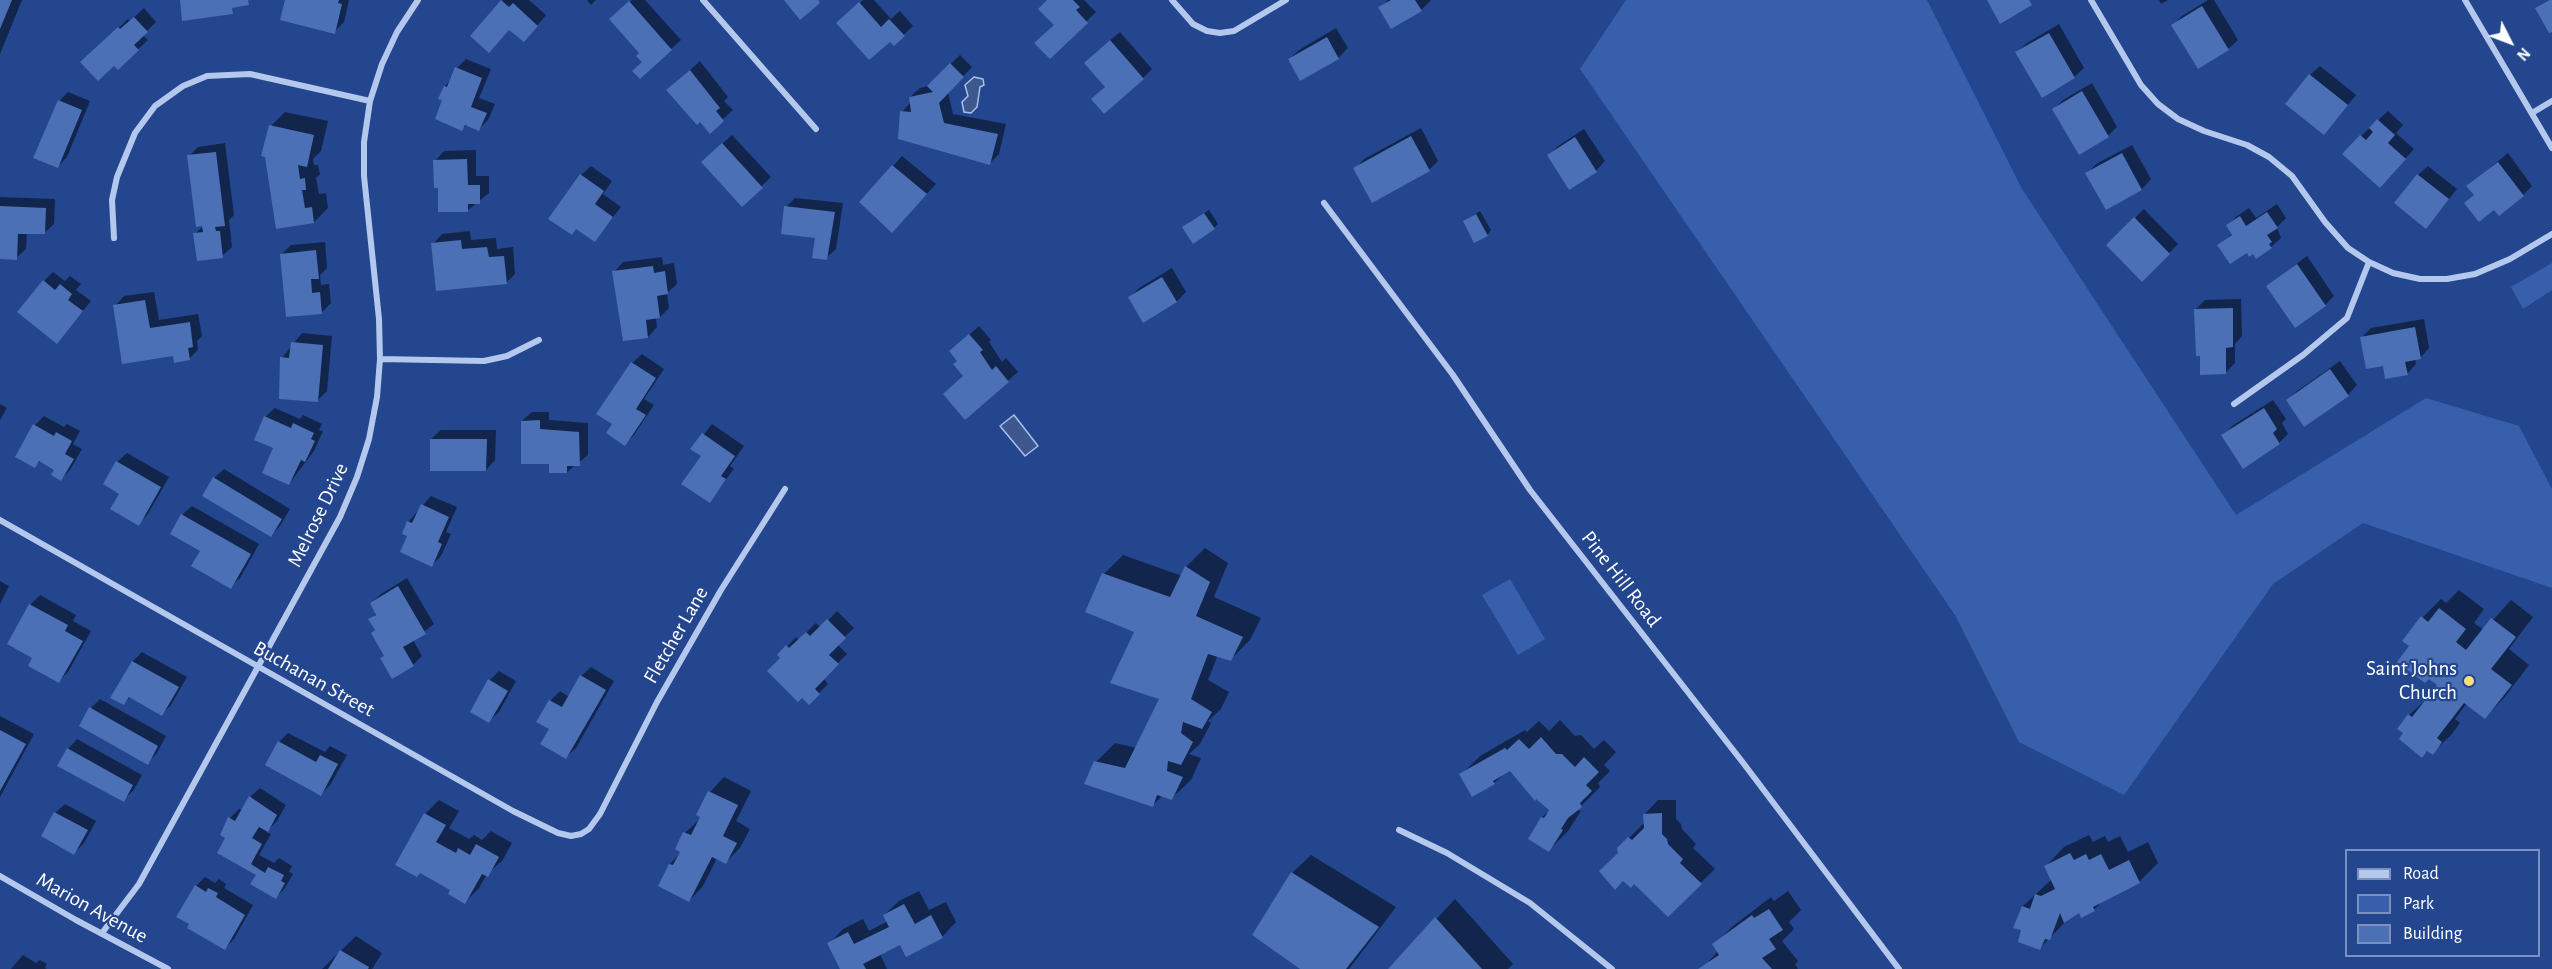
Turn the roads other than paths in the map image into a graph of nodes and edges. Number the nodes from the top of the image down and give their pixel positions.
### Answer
1 (418, 0) edge
2 (703, 0) edge
3 (1172, 0) edge
4 (1286, 0) edge
5 (2091, 0) edge
6 (2464, 0) edge
7 (370, 101) junction
8 (2552, 101) edge
9 (2532, 113) junction
10 (816, 129) dead end
11 (2552, 148) edge
12 (1324, 203) dead end
13 (2552, 234) edge
14 (114, 238) dead end
15 (2369, 262) junction
16 (539, 340) dead end
17 (380, 359) junction
18 (2234, 404) dead end
19 (785, 489) dead end
20 (0, 520) edge
21 (258, 666) junction
22 (605, 804) joint
23 (1399, 830) dead end
24 (0, 876) edge
25 (102, 933) junction
26 (168, 969) edge
27 (1612, 969) edge
28 (1899, 969) edge

1 - 7 street, Melrose Drive
2 - 10 street
3 - 4 street
5 - 15 street
6 - 9 street
7 - 14 street
7 - 17 street, Melrose Drive
8 - 9 street
9 - 11 street
12 - 28 street, Pine Hill Road
13 - 15 street
15 - 18 street
16 - 17 street
17 - 21 street, Melrose Drive
19 - 22 street, Fletcher Lane
20 - 21 street, Buchanan Street
21 - 22 street, Buchanan Street
21 - 25 street, Melrose Drive
23 - 27 street
24 - 25 street, Marion Avenue
25 - 26 street, Marion Avenue

